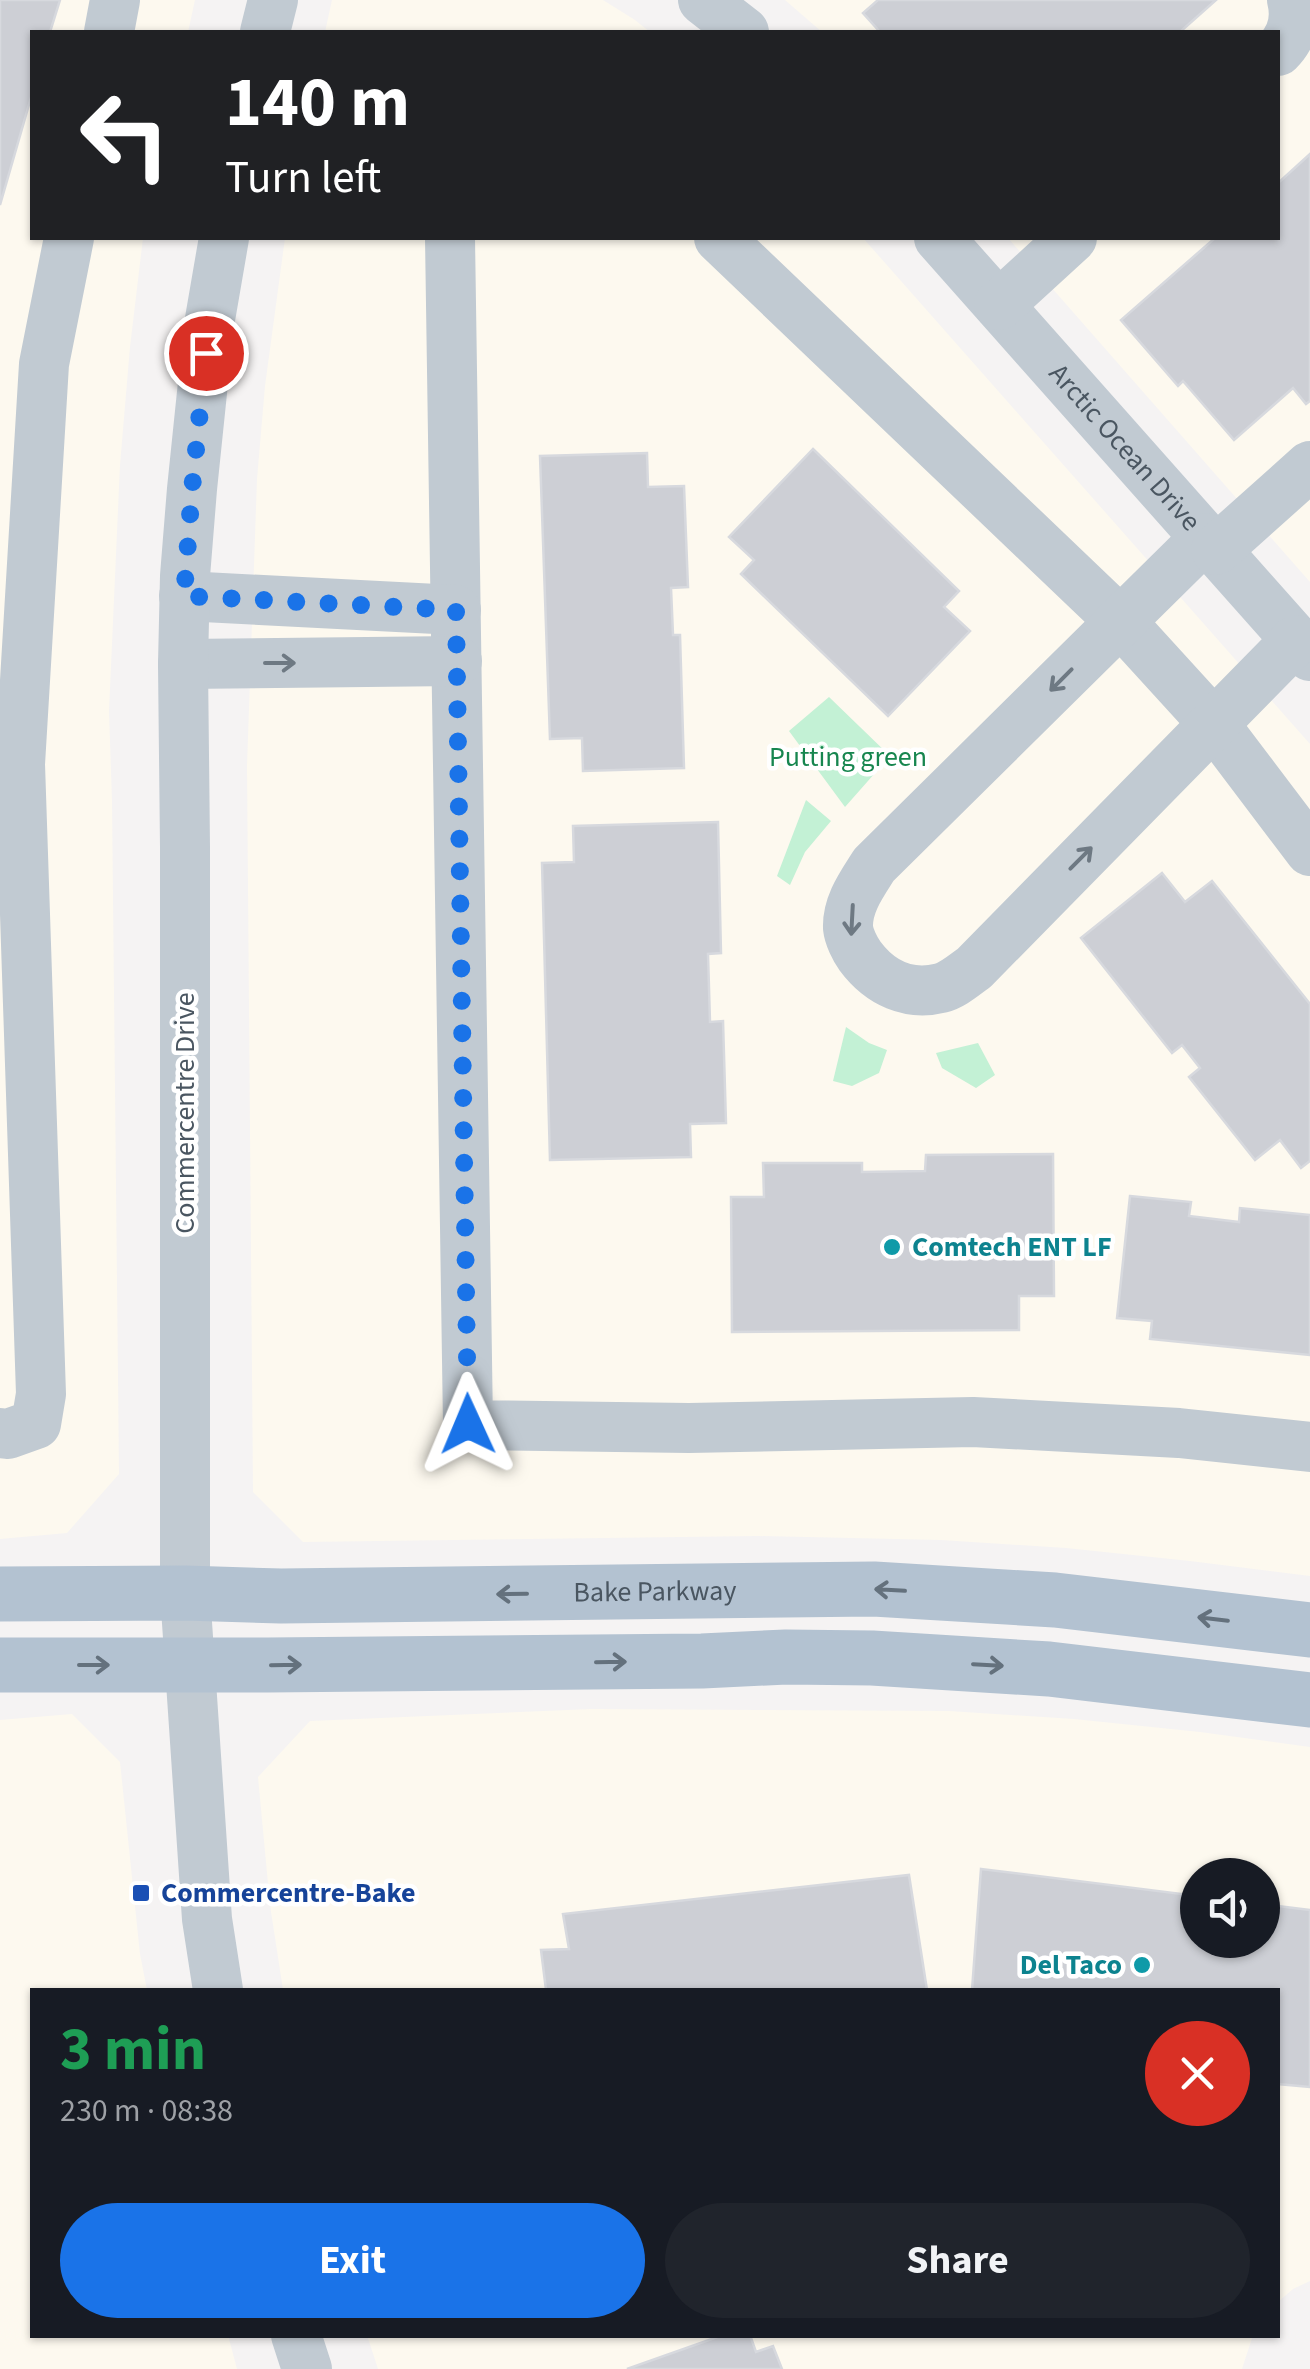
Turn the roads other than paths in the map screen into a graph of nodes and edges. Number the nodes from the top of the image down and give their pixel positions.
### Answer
1 (116, 0) edge
2 (273, 0) edge
3 (703, 0) edge
4 (1292, 0) edge
5 (109, 30) edge
6 (266, 30) edge
7 (741, 30) edge
8 (1280, 48) edge
9 (69, 240) edge
10 (224, 240) edge
11 (450, 240) edge
12 (721, 240) edge
13 (941, 240) edge
14 (1070, 240) edge
15 (999, 305) junction
16 (1310, 466) edge
17 (1211, 544) junction
18 (184, 596) junction
19 (456, 610) junction
20 (1120, 622) junction
21 (1303, 648) edge
22 (457, 661) junction
23 (182, 664) junction
24 (1214, 724) junction
25 (10, 764) edge
26 (1310, 851) edge
27 (0, 1433) edge
28 (1310, 1448) edge
29 (185, 1592) junction
30 (0, 1594) edge
31 (1310, 1630) edge
32 (189, 1664) junction
33 (0, 1665) edge
34 (1310, 1700) edge
35 (218, 1988) edge
36 (297, 2338) edge
37 (306, 2369) edge

1 - 5 street
2 - 6 street
3 - 7 street
4 - 8 street
9 - 25 street
10 - 18 street, Commercentre Drive
11 - 19 street
12 - 20 street
13 - 15 street, Arctic Ocean Drive
14 - 15 street
15 - 17 street, Arctic Ocean Drive
16 - 17 street
17 - 20 street
17 - 21 street, Arctic Ocean Drive
18 - 19 street
18 - 23 street, Commercentre Drive
19 - 22 street
20 - 24 street
20 -> 24 street
21 - 24 street
23 -> 22 street
22 - 28 street
23 - 29 street, Commercentre Drive
24 - 26 street
25 - 27 street
29 - 30 main road, Bake Parkway
31 -> 29 main road, Bake Parkway
29 - 32 street, Commercentre Drive
33 -> 32 main road
32 -> 34 main road
32 - 35 street, Commercentre Drive
36 - 37 street

